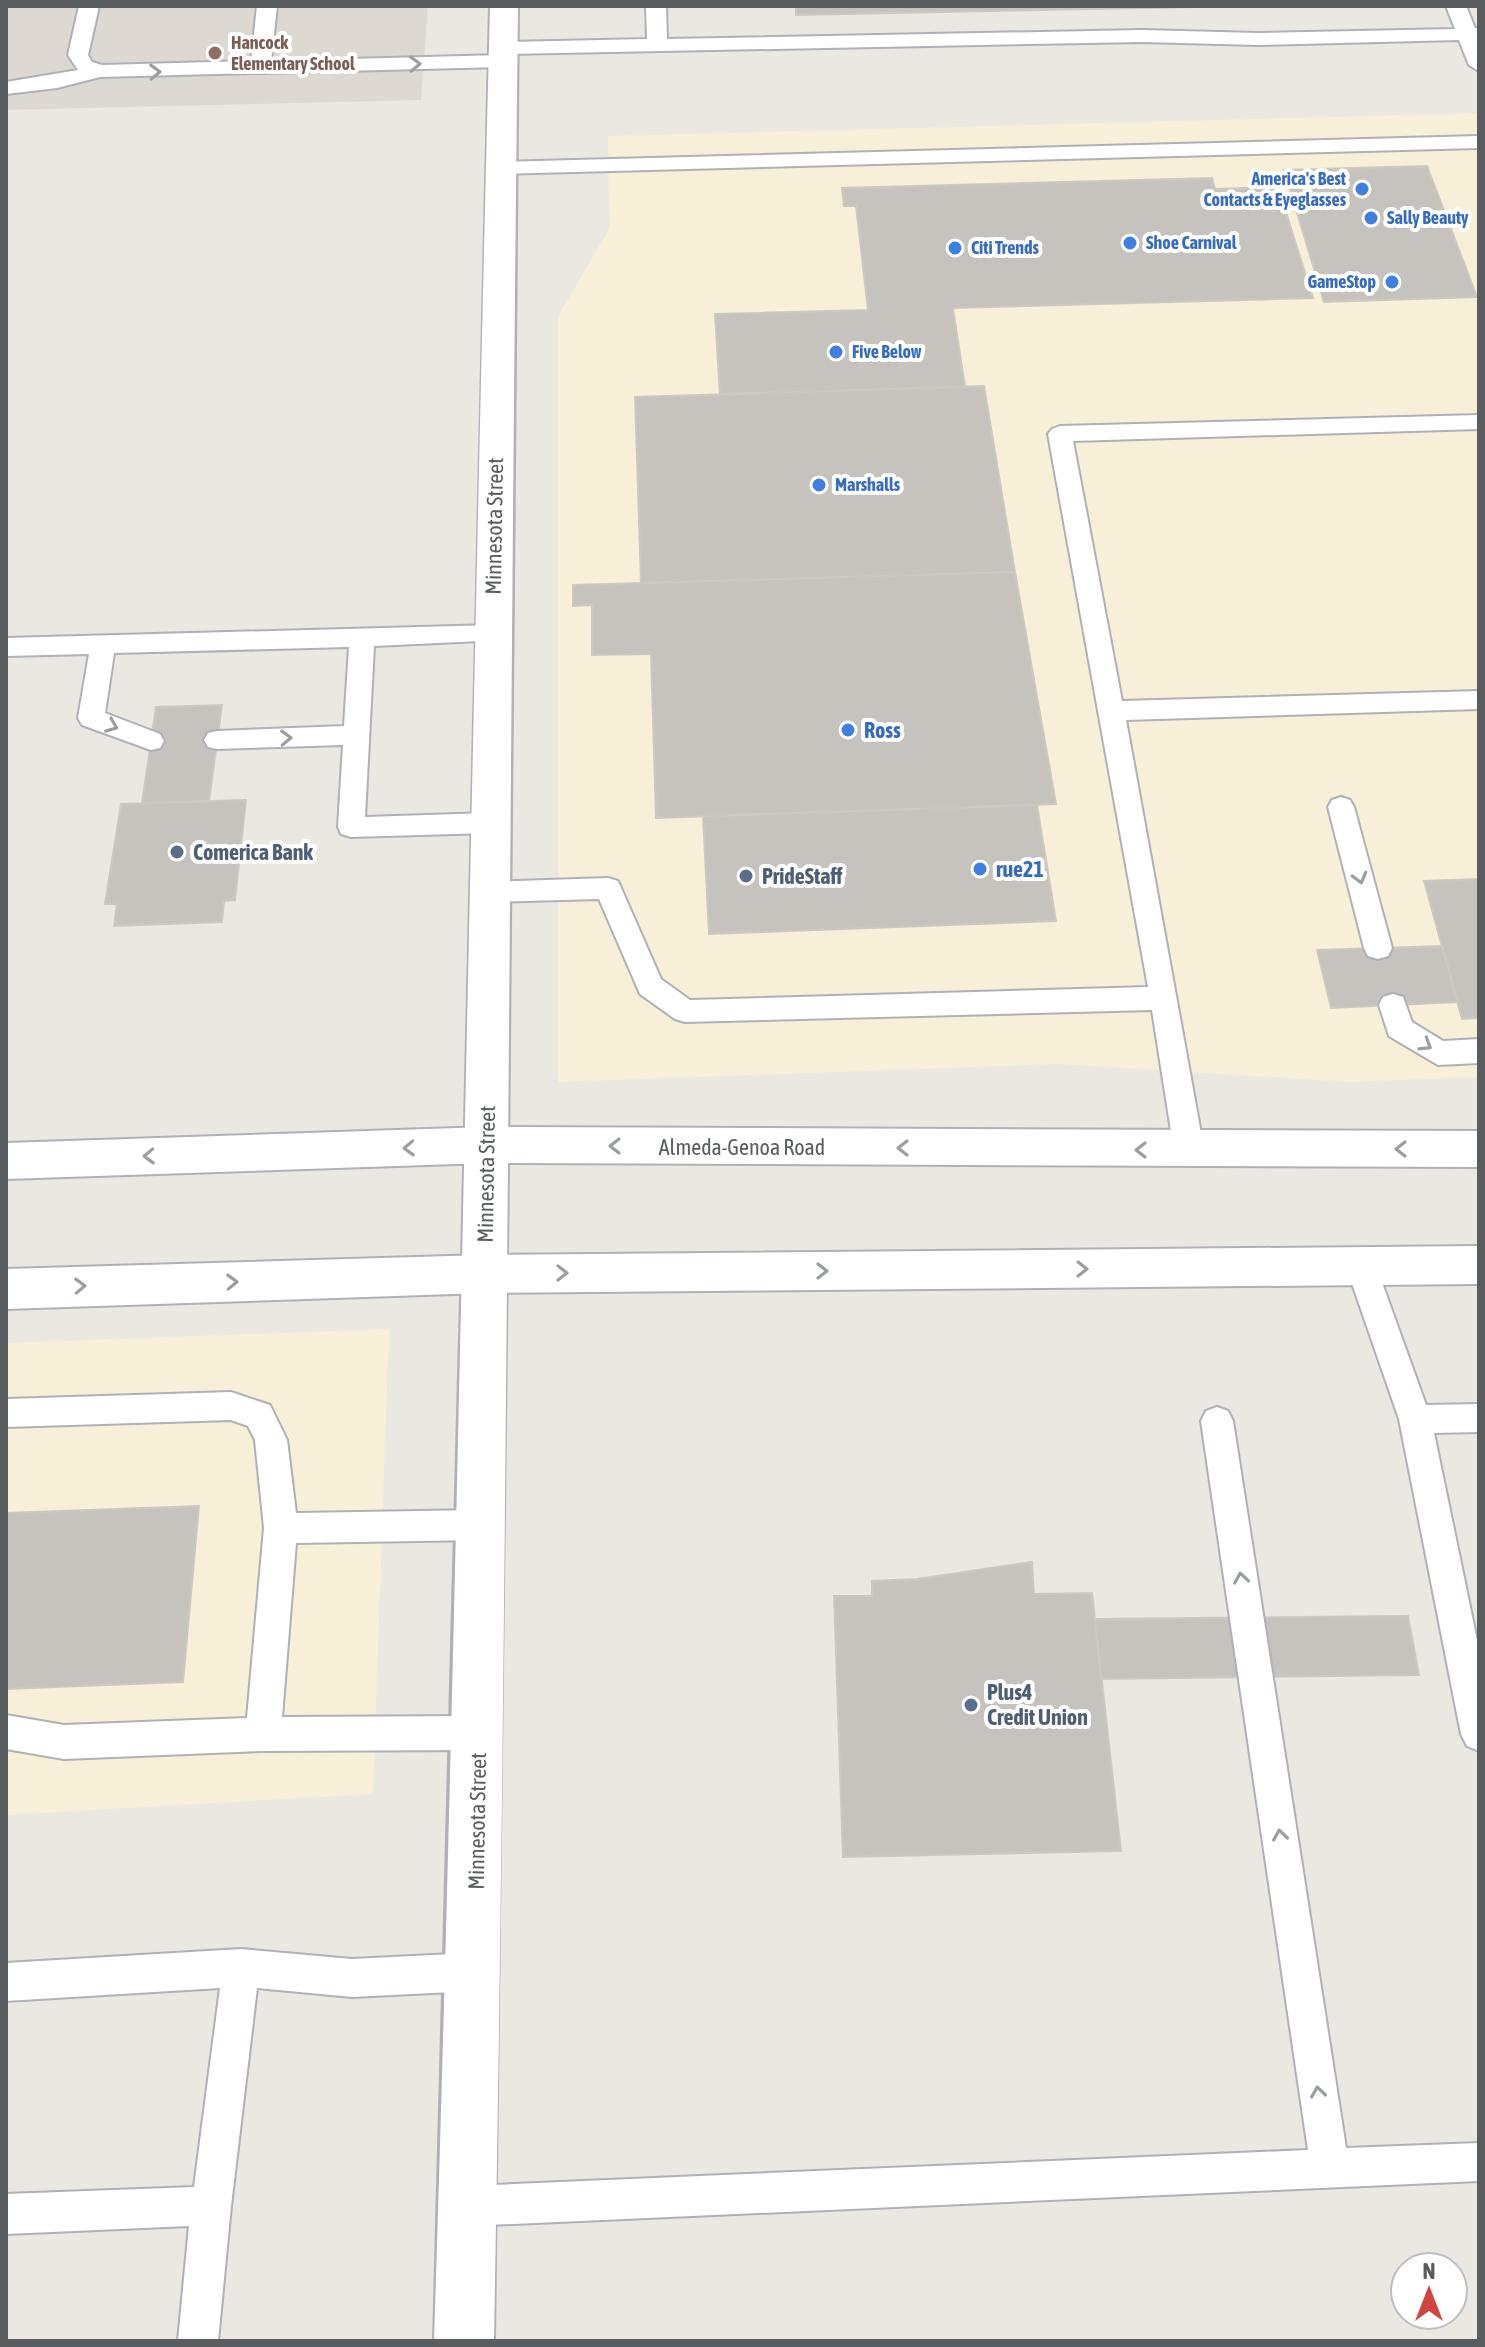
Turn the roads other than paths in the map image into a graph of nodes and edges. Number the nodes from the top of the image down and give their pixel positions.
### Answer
1 (89, 6) edge
2 (267, 6) edge
3 (504, 6) edge
4 (656, 6) edge
5 (1456, 6) edge
6 (1473, 34) edge
7 (657, 44) junction
8 (502, 55) junction
9 (1479, 65) edge
10 (260, 68) junction
11 (100, 71) junction
12 (6, 88) edge
13 (1479, 142) edge
14 (499, 168) junction
15 (1479, 422) edge
16 (493, 634) junction
17 (362, 637) junction
18 (103, 643) junction
19 (6, 647) edge
20 (1479, 700) edge
21 (1110, 711) junction
22 (356, 735) junction
23 (217, 740) dead end
24 (151, 741) dead end
25 (1341, 807) dead end
26 (489, 823) junction
27 (489, 892) junction
28 (1378, 948) dead end
29 (1164, 998) junction
30 (1393, 1005) dead end
31 (1479, 1051) edge
32 (487, 1145) junction
33 (1479, 1149) edge
34 (1189, 1150) junction
35 (6, 1161) edge
36 (1479, 1265) edge
37 (1361, 1266) junction
38 (484, 1274) junction
39 (6, 1289) edge
40 (6, 1413) edge
41 (1479, 1418) edge
42 (1415, 1419) junction
43 (1217, 1421) dead end
44 (481, 1525) junction
45 (281, 1528) junction
46 (6, 1732) edge
47 (478, 1733) junction
48 (263, 1734) junction
49 (1479, 1734) edge
50 (241, 1968) junction
51 (473, 1972) junction
52 (6, 1982) edge
53 (1479, 2162) edge
54 (1330, 2170) junction
55 (211, 2206) junction
56 (467, 2206) junction
57 (6, 2214) edge
58 (198, 2341) edge
59 (464, 2341) edge

1 - 11 lane
2 - 10 lane
3 - 8 street, Minnesota Street
4 - 7 lane
5 - 6 lane
6 - 7 lane
6 - 9 lane
7 - 8 lane
10 -> 8 lane
8 - 14 street, Minnesota Street
11 -> 10 lane
11 - 12 lane
13 - 14 lane
14 - 16 street, Minnesota Street
15 - 21 lane
16 - 17 lane
16 - 26 street, Minnesota Street
17 - 18 lane
17 - 22 lane
18 - 19 lane
18 -> 24 lane
20 - 21 lane
21 - 29 lane
23 -> 22 lane
22 - 26 lane
25 -> 28 lane
26 - 27 street, Minnesota Street
27 - 29 lane
27 - 32 street, Minnesota Street
29 - 34 lane
30 -> 31 lane
34 -> 32 street, Almeda-Genoa Road
32 -> 35 street, Almeda-Genoa Road
32 - 38 street, Minnesota Street
33 -> 34 street, Almeda-Genoa Road
36 - 37 street
38 -> 37 street
37 - 42 lane
39 -> 38 street
38 - 44 street, Minnesota Street
40 - 45 lane
41 - 42 lane
42 - 49 lane
54 -> 43 lane
44 - 45 lane
44 - 47 street, Minnesota Street
45 - 48 lane
46 - 48 lane
47 - 48 lane
47 - 51 street, Minnesota Street
50 - 51 lane
50 - 52 lane
50 - 55 lane
51 - 56 street, Minnesota Street
53 - 54 lane
54 - 56 lane
55 - 57 lane
55 - 58 lane
56 - 59 street, Minnesota Street

